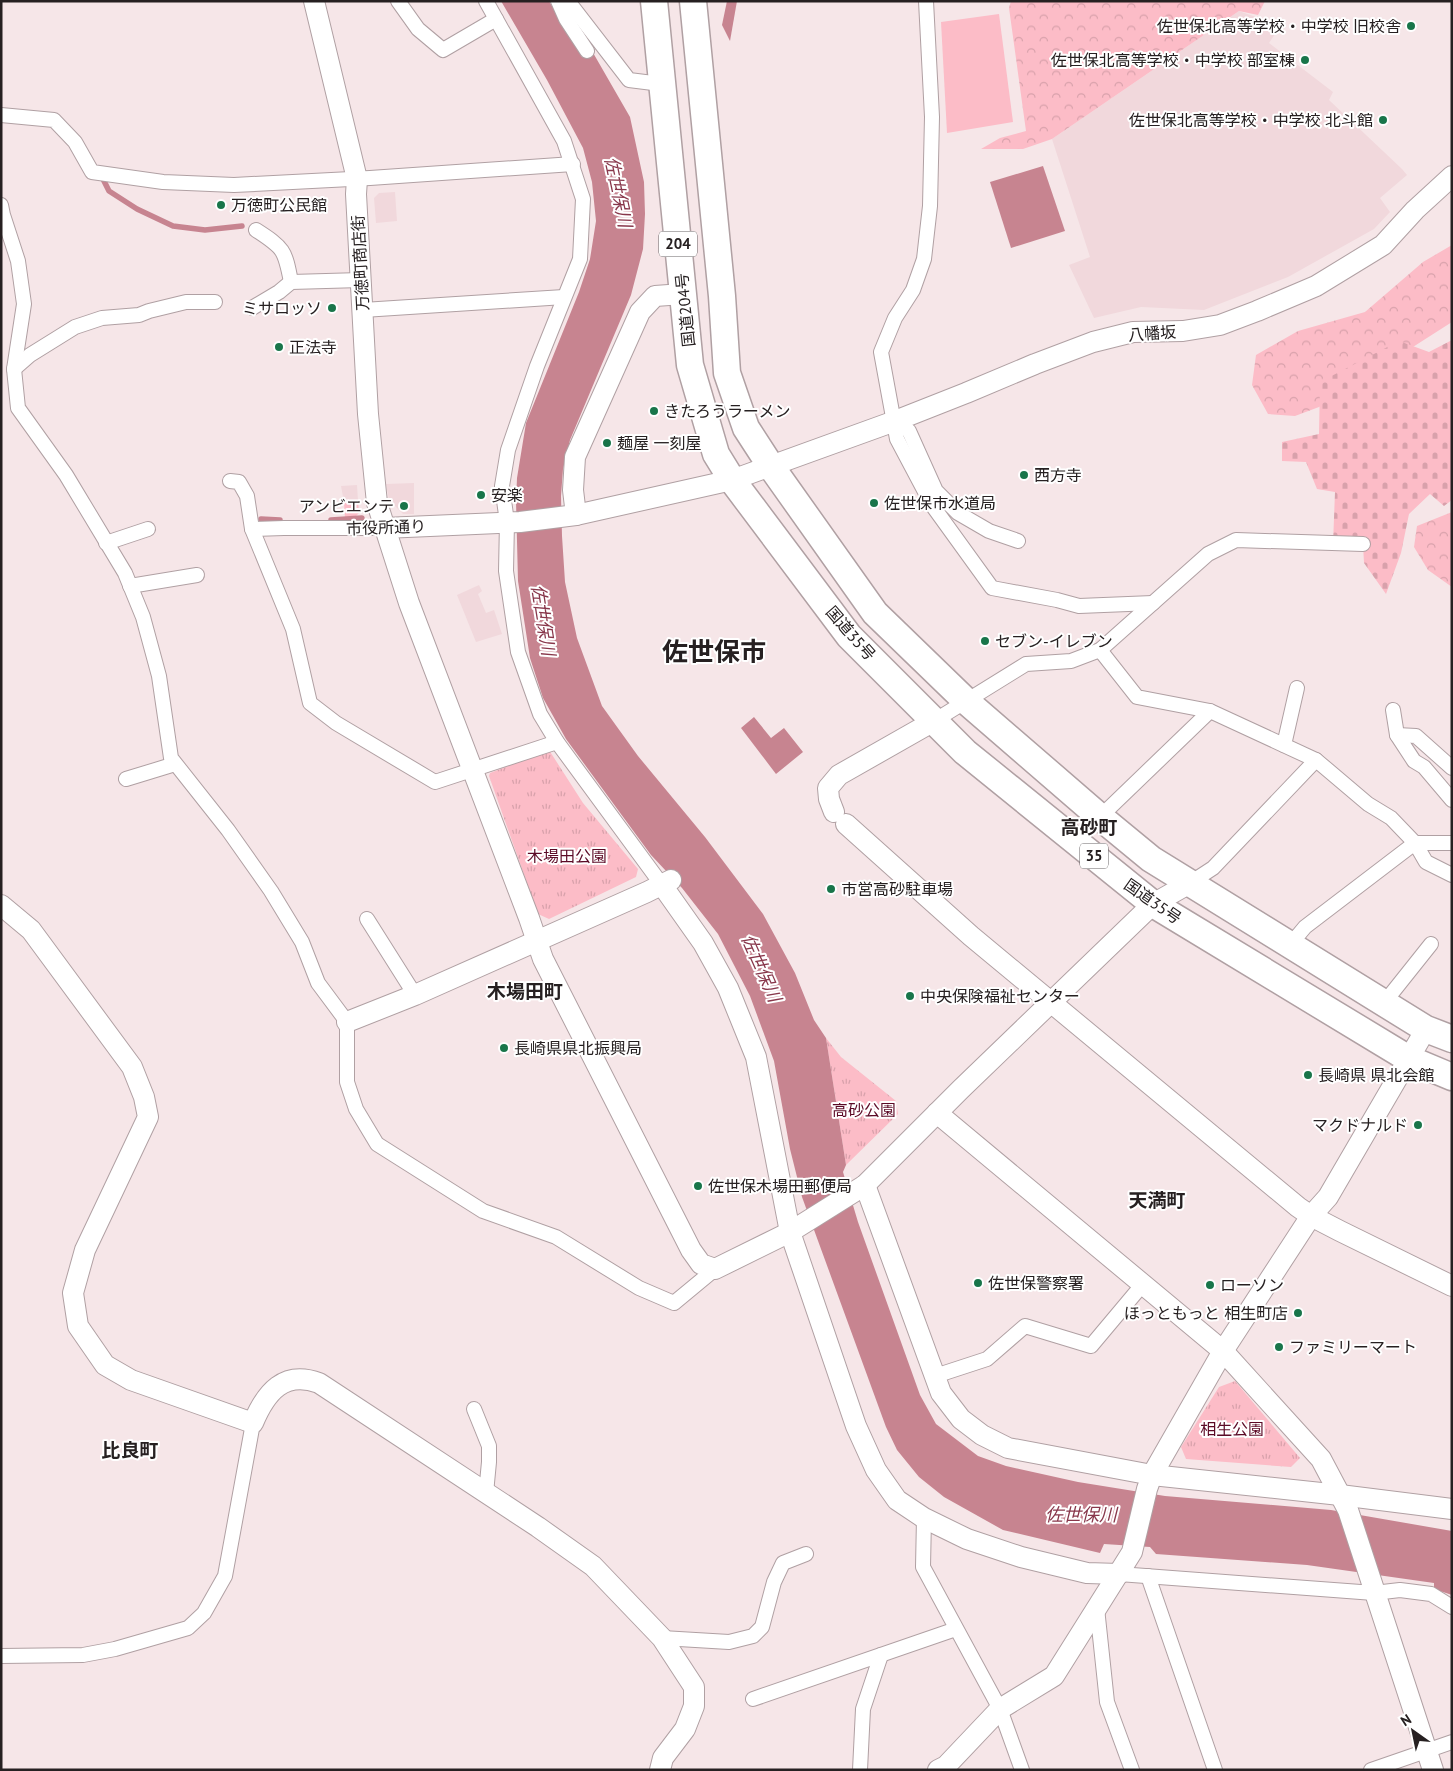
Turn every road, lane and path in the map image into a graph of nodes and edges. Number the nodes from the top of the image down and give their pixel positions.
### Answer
1 (314, 1) edge
2 (398, 1) edge
3 (486, 1) edge
4 (558, 1) edge
5 (568, 1) edge
6 (654, 1) edge
7 (693, 1) edge
8 (926, 1) edge
9 (496, 19) junction
10 (587, 51) dead end
11 (662, 84) junction
12 (1, 115) edge
13 (573, 164) junction
14 (1452, 176) edge
15 (357, 179) junction
16 (1, 205) edge
17 (256, 230) dead end
18 (361, 280) junction
19 (291, 282) junction
20 (683, 294) junction
21 (564, 297) junction
22 (215, 302) dead end
23 (252, 308) dead end
24 (362, 310) junction
25 (14, 369) junction
26 (894, 420) junction
27 (770, 465) junction
28 (732, 480) junction
29 (230, 481) dead end
30 (570, 516) junction
31 (513, 522) junction
32 (384, 528) junction
33 (148, 529) dead end
34 (252, 529) junction
35 (822, 539) joint
36 (1018, 541) dead end
37 (106, 543) junction
38 (1364, 544) dead end
39 (794, 562) joint
40 (197, 574) dead end
41 (130, 586) junction
42 (1153, 604) junction
43 (1100, 650) junction
44 (1297, 688) dead end
45 (967, 702) junction
46 (1393, 710) dead end
47 (1210, 711) junction
48 (934, 722) junction
49 (1397, 735) junction
50 (558, 742) junction
51 (1284, 745) junction
52 (1316, 760) junction
53 (175, 764) junction
54 (1452, 768) edge
55 (472, 771) junction
56 (126, 779) dead end
57 (1452, 800) edge
58 (1100, 817) junction
59 (1415, 843) junction
60 (1452, 843) edge
61 (1452, 875) edge
62 (666, 882) junction
63 (1190, 883) junction
64 (1152, 904) junction
65 (1, 905) edge
66 (367, 919) dead end
67 (536, 941) junction
68 (1431, 944) dead end
69 (1290, 945) junction
70 (415, 995) junction
71 (1050, 1002) junction
72 (1384, 1003) junction
73 (347, 1022) junction
74 (1426, 1029) junction
75 (1452, 1039) edge
76 (1409, 1059) junction
77 (1452, 1077) edge
78 (937, 1113) junction
79 (858, 1190) junction
80 (1311, 1216) junction
81 (796, 1228) junction
82 (715, 1269) junction
83 (1143, 1284) junction
84 (1452, 1286) edge
85 (1224, 1351) junction
86 (935, 1376) junction
87 (474, 1409) dead end
88 (253, 1423) junction
89 (1149, 1482) junction
90 (486, 1493) junction
91 (1344, 1503) junction
92 (1452, 1509) edge
93 (924, 1518) junction
94 (806, 1554) dead end
95 (1119, 1574) junction
96 (1148, 1576) junction
97 (1372, 1586) junction
98 (1452, 1607) edge
99 (1097, 1608) junction
100 (956, 1629) junction
101 (662, 1638) junction
102 (881, 1655) junction
103 (1, 1656) edge
104 (753, 1699) dead end
105 (1000, 1709) junction
106 (1452, 1742) edge
107 (1430, 1760) edge
108 (660, 1770) edge
109 (860, 1770) edge
110 (938, 1770) edge
111 (1022, 1770) edge
112 (1132, 1770) edge
113 (1215, 1770) edge
114 (1371, 1770) edge

1 - 15 street, 万徳町商店街
2 - 9 street
3 - 9 street
4 - 10 street
5 - 11 street
6 - 11 highway, 国道204号 / 204
7 - 27 highway, 204
8 - 26 street
9 - 13 street
11 - 20 highway, 国道204号 / 204
12 - 15 street
13 - 15 street
13 - 21 street
14 - 26 street, 八幡坂
15 - 18 street, 万徳町商店街
16 - 25 street
17 - 19 street
18 - 19 street
18 - 24 street, 万徳町商店街
19 - 23 street
20 - 28 highway, 国道204号 / 204
20 - 30 street
21 - 24 street
21 - 31 street
22 - 25 street
24 - 32 street, 万徳町商店街
25 - 37 street
26 - 27 street, 八幡坂
26 - 36 street
26 - 42 street
27 - 28 street
27 - 35 highway, 204
28 - 30 street
28 - 39 highway, 国道204号 / 204
29 - 34 street
30 - 31 street, 市役所通り
31 - 32 street, 市役所通り
31 - 50 street
32 - 34 street, 市役所通り
32 - 55 street, 万徳町商店街
33 - 37 street
34 - 55 street
35 - 45 highway, 国道35号 / 35
37 - 41 street
38 - 42 street
39 - 48 highway, 国道35号 / 35
40 - 41 street
41 - 53 street
42 - 43 street
43 - 45 street
43 - 47 street
44 - 51 street
45 - 48 street
45 - 58 highway, 国道35号 / 35
46 - 49 street
47 - 51 street
47 - 58 street
48 - 64 highway, 国道35号 / 35
48 - 71 street
49 - 54 street
49 - 57 street
50 - 55 street
50 - 62 street
51 - 52 street
52 - 59 street
52 - 63 street
53 - 56 street
53 - 73 street
55 - 67 street, 万徳町商店街
58 - 63 highway, 国道35号 / 35
59 - 60 street
59 - 61 street
59 - 69 street
62 - 67 street
62 - 81 street
63 - 64 street
63 - 69 highway, 国道35号 / 35
64 - 71 street
64 - 76 highway, 国道35号 / 35
65 - 88 street
66 - 70 street
67 - 70 street
67 - 82 street, 万徳町商店街
68 - 72 street
69 - 72 highway, 国道35号 / 35
70 - 73 street
71 - 78 street
71 - 80 street
72 - 74 highway, 国道35号 / 35
73 - 82 street
74 - 75 highway, 国道35号 / 35
74 - 76 street
76 - 77 highway, 国道35号 / 35
76 - 80 street
78 - 79 street
78 - 83 street
79 - 81 street
79 - 86 street
80 - 84 street
80 - 85 street
81 - 82 street
81 - 93 street
83 - 85 street
83 - 86 street
85 - 89 street
85 - 91 street
86 - 89 street
87 - 90 street
88 - 90 street
88 - 103 street
89 - 91 street
89 - 95 street
90 - 101 street
91 - 92 street
91 - 97 street
93 - 95 street
93 - 100 street
94 - 101 street
95 - 96 street
95 - 99 street
96 - 97 street
96 - 113 street
97 - 98 street
97 - 107 street
99 - 105 street
99 - 112 street
100 - 102 street
100 - 105 street
101 - 108 street
102 - 104 street
102 - 109 street
105 - 110 street
105 - 111 street
106 - 107 street
107 - 114 street

